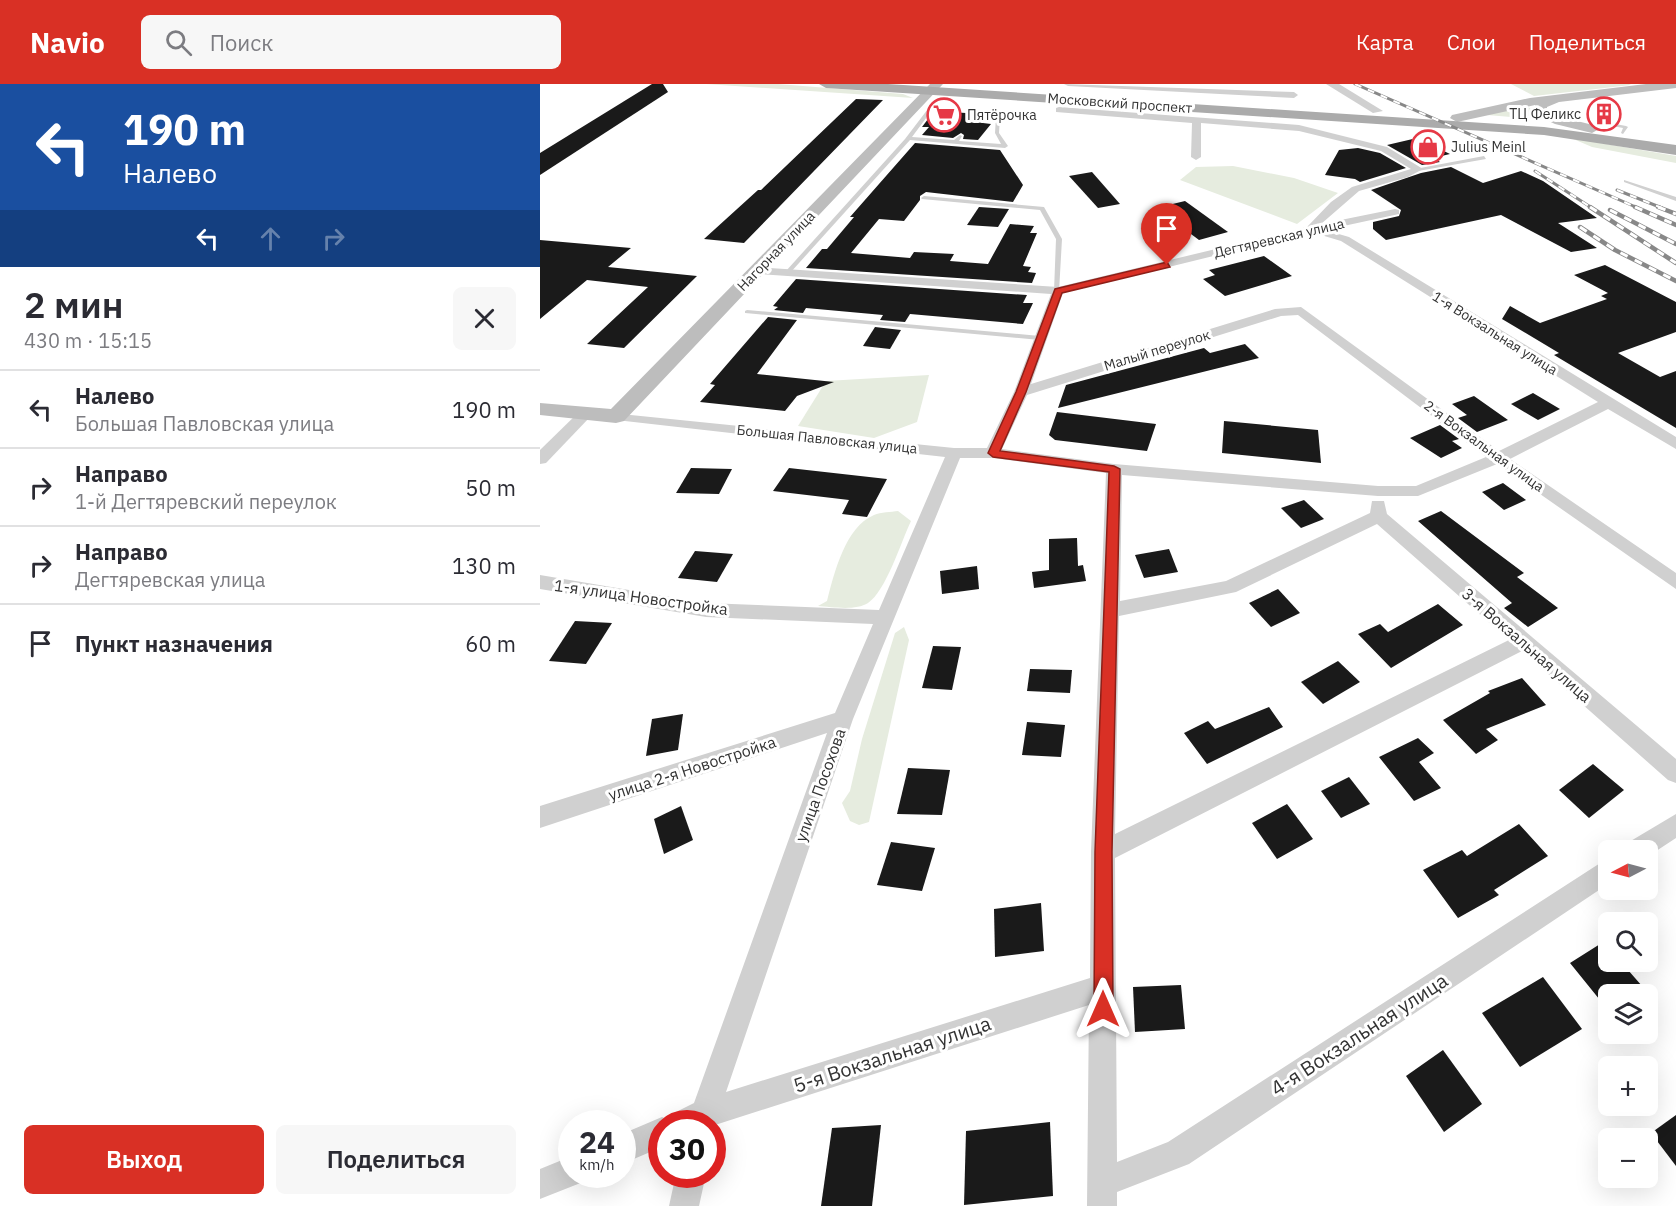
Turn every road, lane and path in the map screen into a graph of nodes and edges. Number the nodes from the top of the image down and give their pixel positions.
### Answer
1 (826, 84) edge
2 (911, 84) edge
3 (1068, 84) edge
4 (1331, 84) edge
5 (1676, 84) edge
6 (1139, 85) edge
7 (1640, 86) edge
8 (1205, 87) edge
9 (1243, 88) edge
10 (935, 91) edge
11 (1294, 95) dead end
12 (1564, 98) junction
13 (1059, 110) dead end
14 (1325, 110) junction
15 (1377, 111) junction
16 (998, 117) dead end
17 (1462, 117) junction
18 (1197, 119) junction
19 (898, 126) junction
20 (915, 127) junction
21 (1584, 129) junction
22 (960, 136) dead end
23 (908, 138) junction
24 (955, 142) junction
25 (1676, 143) edge
26 (1676, 150) edge
27 (1196, 157) dead end
28 (1484, 158) dead end
29 (1418, 169) junction
30 (1626, 180) dead end
31 (924, 198) dead end
32 (1676, 199) edge
33 (1395, 212) dead end
34 (1311, 229) junction
35 (758, 270) junction
36 (788, 272) junction
37 (1058, 291) junction
38 (1294, 310) joint
39 (747, 312) dead end
40 (1040, 338) junction
41 (1021, 392) junction
42 (1608, 403) junction
43 (540, 409) edge
44 (585, 414) junction
45 (616, 416) junction
46 (1676, 444) edge
47 (954, 453) junction
48 (993, 453) junction
49 (1498, 458) junction
50 (540, 459) edge
51 (1114, 469) junction
52 (1378, 491) junction
53 (1379, 516) junction
54 (540, 582) edge
55 (1676, 582) edge
56 (1112, 610) junction
57 (885, 617) junction
58 (1522, 642) junction
59 (843, 719) junction
60 (1676, 773) edge
61 (540, 817) edge
62 (1676, 825) edge
63 (1653, 840) edge
64 (1103, 852) junction
65 (1598, 877) edge
66 (1104, 987) junction
67 (699, 1110) edge
68 (726, 1110) edge
69 (558, 1177) edge
70 (540, 1184) edge
71 (688, 1188) edge
72 (1102, 1194) edge
73 (684, 1206) edge

1 - 10 main road, Московский проспект
2 - 10 main road, Московский проспект
3 - 6 street
4 - 15 street
5 - 7 main road
6 - 8 street
7 - 12 main road
8 - 9 street
9 - 11 street
10 - 14 main road, Московский проспект
10 - 19 main road, Нагорная улица
10 - 20 lane
10 - 21 main road, Московский проспект
12 - 17 main road
12 - 21 main road
13 - 18 street
14 - 15 main road, Московский проспект
14 - 17 main road, Московский проспект
15 - 17 main road, Московский проспект
16 - 24 lane
17 - 21 main road, Московский проспект
18 - 27 street
18 - 29 street
19 - 20 lane
19 - 35 main road, Нагорная улица
20 - 23 lane
21 - 25 main road, Московский проспект
21 - 26 main road, Московский проспект
22 - 24 lane
23 - 24 lane
23 - 36 lane
28 - 29 lane
29 - 34 street
30 - 32 lane
31 - 37 lane
33 - 34 street, Дегтяревская улица
34 - 37 street, Дегтяревская улица
34 - 42 street, 1-я Вокзальная улица
35 - 36 street, Дегтяревская улица
35 - 45 main road, Нагорная улица
36 - 37 street, Дегтяревская улица
37 - 40 street
38 - 41 street, Малый переулок
38 - 49 street, 2-я Вокзальная улица
39 - 40 lane
40 - 41 street
41 - 48 street
42 - 46 street, 1-я Вокзальная улица
42 - 49 street, Большая Павловская улица
43 - 44 main road, Большая Павловская улица
44 - 45 main road, Большая Павловская улица
44 - 50 street
45 - 47 street, Большая Павловская улица
47 - 48 street, Большая Павловская улица
47 - 57 street, улица Посохова
48 - 51 street, Большая Павловская улица
49 - 52 street, Большая Павловская улица
49 - 55 street, 2-я Вокзальная улица
51 - 52 street, Большая Павловская улица
51 - 56 street
52 - 53 street
53 - 56 street
53 - 58 street, 3-я Вокзальная улица
54 - 57 street, 1-я улица Новостройка
56 - 64 street
57 - 59 street, улица Посохова
58 - 60 street, 3-я Вокзальная улица
58 - 64 street
59 - 61 street, улица 2-я Новостройка
59 - 67 street, улица Посохова
62 - 63 street
64 - 66 street
65 - 72 street, 4-я Вокзальная улица
66 - 68 street, 5-я Вокзальная улица
66 - 72 street
69 - 70 street
71 - 73 street

